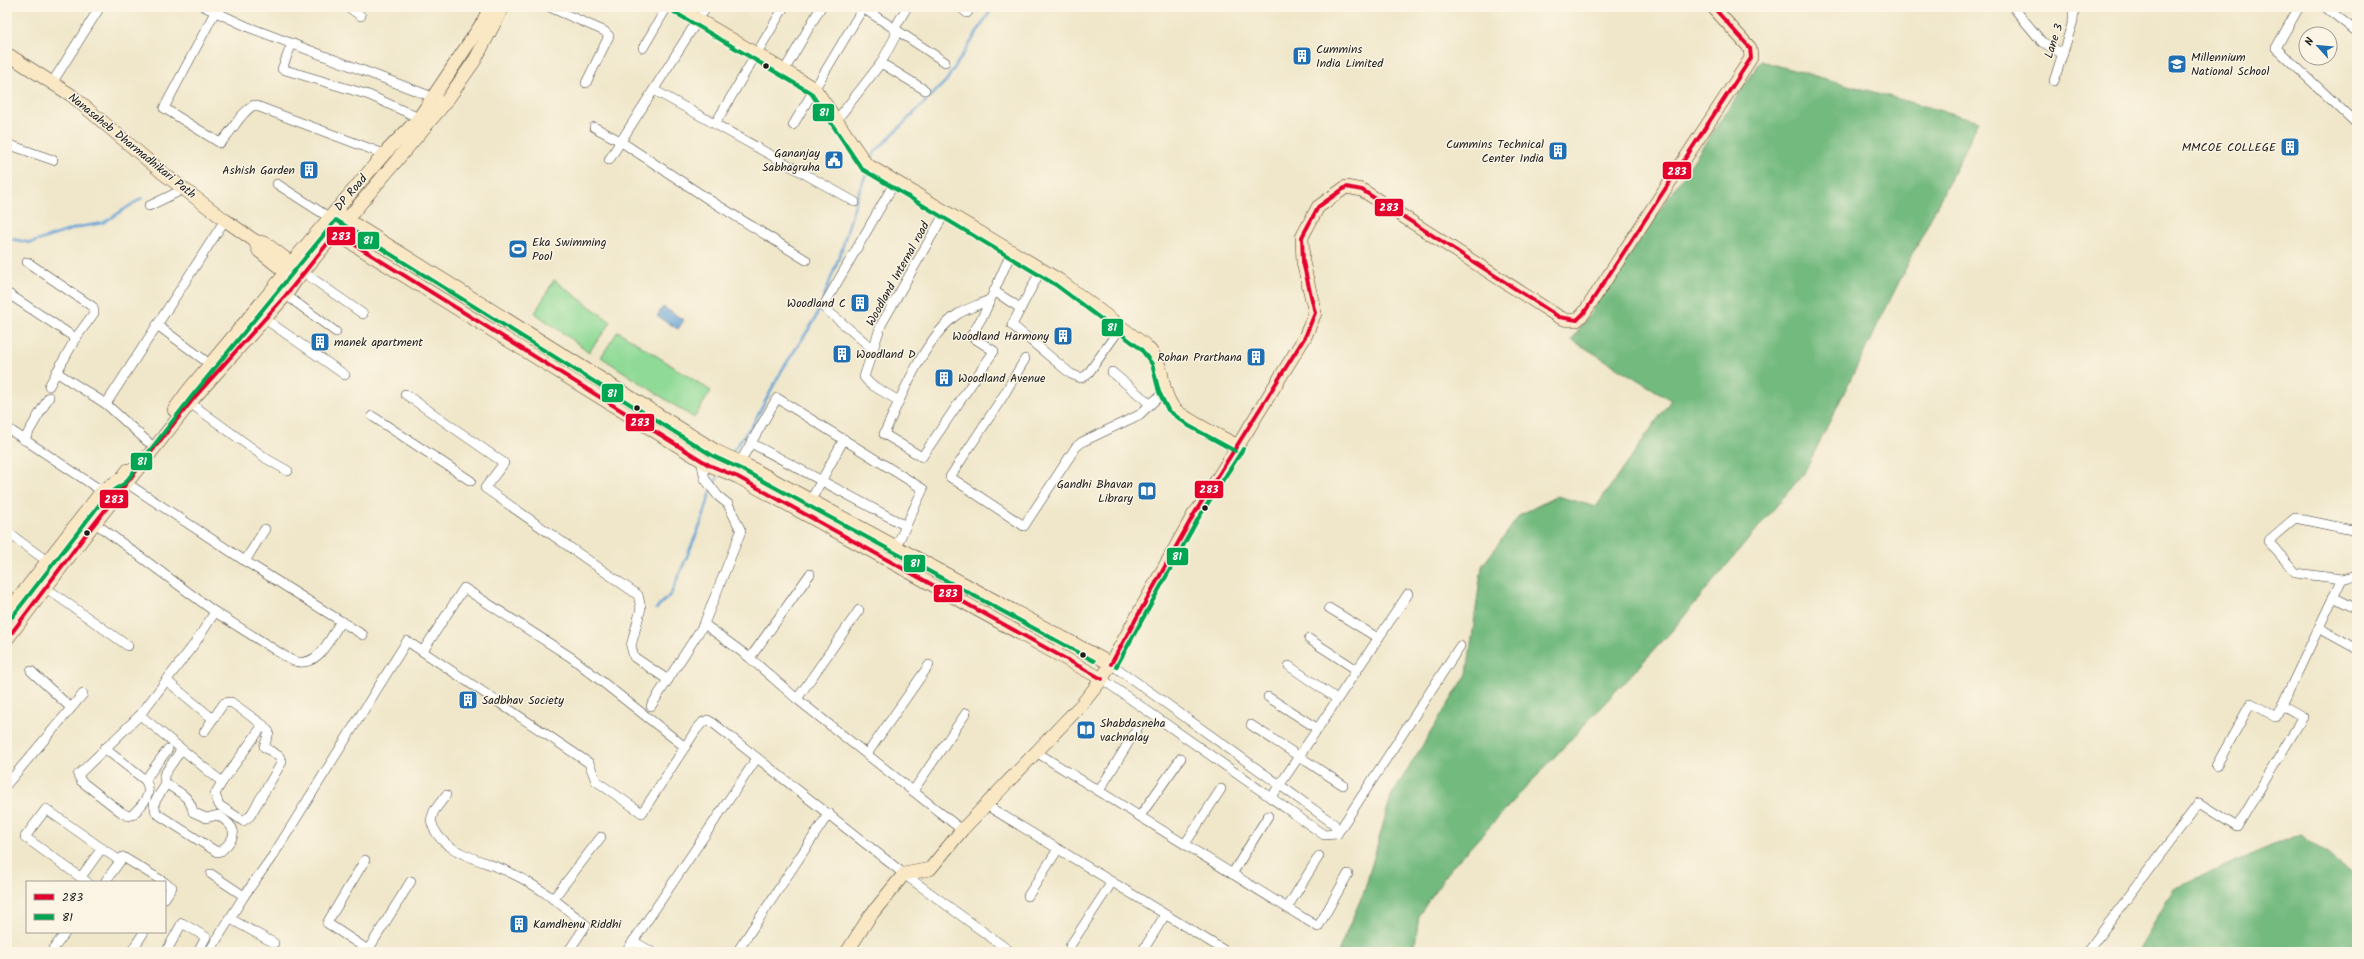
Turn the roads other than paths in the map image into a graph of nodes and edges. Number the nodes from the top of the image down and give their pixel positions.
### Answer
1 (100, 7) edge
2 (205, 7) edge
3 (348, 7) edge
4 (490, 7) edge
5 (503, 7) edge
6 (549, 7) edge
7 (667, 7) edge
8 (677, 7) edge
9 (706, 7) edge
10 (784, 7) edge
11 (821, 7) edge
12 (907, 7) edge
13 (960, 7) edge
14 (972, 7) edge
15 (1713, 7) edge
16 (2013, 7) edge
17 (2074, 7) edge
18 (2299, 7) edge
19 (2325, 7) edge
20 (215, 12) junction
21 (362, 16) dead end
22 (699, 20) junction
23 (895, 28) junction
24 (2357, 32) edge
25 (292, 43) junction
26 (642, 48) dead end
27 (7, 54) edge
28 (756, 54) junction
29 (2063, 54) junction
30 (945, 62) dead end
31 (881, 63) junction
32 (784, 71) junction
33 (2054, 81) dead end
34 (52, 83) junction
35 (586, 83) dead end
36 (815, 89) junction
37 (654, 90) junction
38 (925, 90) dead end
39 (439, 100) junction
40 (419, 118) junction
41 (836, 121) junction
42 (715, 124) junction
43 (2357, 124) edge
44 (793, 125) dead end
45 (594, 127) dead end
46 (620, 141) junction
47 (7, 144) edge
48 (384, 154) junction
49 (52, 160) dead end
50 (609, 160) dead end
51 (895, 182) junction
52 (277, 184) dead end
53 (184, 189) junction
54 (855, 202) dead end
55 (149, 206) dead end
56 (946, 211) junction
57 (330, 218) junction
58 (225, 220) junction
59 (347, 221) junction
60 (336, 233) junction
61 (1011, 252) junction
62 (806, 260) dead end
63 (27, 262) dead end
64 (1041, 270) junction
65 (297, 271) junction
66 (994, 291) junction
67 (7, 293) edge
68 (286, 296) junction
69 (346, 297) dead end
70 (990, 300) junction
71 (1020, 308) junction
72 (363, 314) dead end
73 (265, 319) junction
74 (157, 325) junction
75 (1121, 327) junction
76 (336, 332) dead end
77 (74, 339) junction
78 (873, 349) junction
79 (1026, 359) dead end
80 (211, 365) junction
81 (56, 372) junction
82 (1112, 372) dead end
83 (345, 375) dead end
84 (49, 386) dead end
85 (1165, 391) junction
86 (406, 394) dead end
87 (49, 397) dead end
88 (187, 401) junction
89 (899, 401) junction
90 (106, 404) junction
91 (1150, 404) junction
92 (372, 416) dead end
93 (7, 428) edge
94 (844, 439) junction
95 (24, 440) junction
96 (148, 442) junction
97 (752, 443) junction
98 (1238, 446) junction
99 (738, 461) junction
100 (705, 462) junction
101 (288, 471) dead end
102 (124, 481) junction
103 (471, 481) dead end
104 (821, 482) junction
105 (102, 491) junction
106 (811, 500) junction
107 (99, 518) junction
108 (906, 526) junction
109 (265, 528) dead end
110 (2357, 531) edge
111 (7, 532) edge
112 (896, 547) junction
113 (46, 560) junction
114 (245, 562) junction
115 (60, 570) junction
116 (810, 574) dead end
117 (2357, 575) edge
118 (2342, 579) junction
119 (46, 588) junction
120 (1408, 594) dead end
121 (2333, 597) junction
122 (1329, 608) dead end
123 (2357, 609) edge
124 (860, 610) dead end
125 (215, 612) junction
126 (7, 613) edge
127 (341, 621) junction
128 (704, 624) junction
129 (2319, 628) junction
130 (363, 635) dead end
131 (1378, 638) junction
132 (7, 639) edge
133 (1309, 639) dead end
134 (128, 646) dead end
135 (1460, 646) dead end
136 (2357, 649) edge
137 (423, 651) junction
138 (750, 658) junction
139 (1111, 664) junction
140 (929, 665) dead end
141 (1289, 666) dead end
142 (1357, 670) junction
143 (31, 671) dead end
144 (1102, 678) junction
145 (166, 680) junction
146 (668, 680) junction
147 (83, 694) dead end
148 (1268, 697) dead end
149 (797, 698) junction
150 (1337, 700) junction
151 (2282, 705) junction
152 (651, 706) dead end
153 (71, 708) junction
154 (1171, 708) junction
155 (966, 713) dead end
156 (140, 714) junction
157 (213, 719) junction
158 (1163, 721) junction
159 (1251, 724) dead end
160 (263, 725) junction
161 (1138, 728) dead end
162 (1318, 729) junction
163 (204, 732) dead end
164 (685, 747) junction
165 (104, 748) junction
166 (168, 749) dead end
167 (181, 750) junction
168 (1036, 752) junction
169 (867, 754) junction
170 (1300, 756) junction
171 (758, 758) junction
172 (1181, 758) dead end
173 (2216, 766) dead end
174 (145, 780) junction
175 (222, 782) junction
176 (7, 784) edge
177 (166, 784) junction
178 (1343, 785) dead end
179 (1279, 787) junction
180 (1221, 789) dead end
181 (1099, 790) junction
182 (913, 791) junction
183 (446, 795) dead end
184 (1271, 798) junction
185 (986, 805) junction
186 (828, 813) junction
187 (1140, 816) junction
188 (1268, 816) dead end
189 (962, 830) junction
190 (1337, 834) junction
191 (601, 837) dead end
192 (1185, 844) junction
193 (102, 848) junction
194 (1058, 849) junction
195 (1318, 856) dead end
196 (365, 860) dead end
197 (120, 861) junction
198 (211, 874) dead end
199 (904, 874) junction
200 (1232, 874) junction
201 (1348, 874) dead end
202 (84, 880) edge
203 (105, 881) edge
204 (162, 881) edge
205 (411, 881) dead end
206 (1112, 882) junction
207 (166, 883) edge
208 (166, 896) edge
209 (244, 896) junction
210 (1028, 896) dead end
211 (553, 899) junction
212 (1287, 908) junction
213 (1165, 915) junction
214 (229, 918) junction
215 (65, 933) edge
216 (143, 933) edge
217 (634, 941) junction
218 (274, 944) dead end
219 (1070, 946) dead end
220 (369, 951) edge
221 (1222, 951) edge
222 (51, 952) edge
223 (131, 952) edge
224 (166, 952) edge
225 (198, 952) edge
226 (209, 952) edge
227 (568, 952) edge
228 (626, 952) edge
229 (652, 952) edge
230 (737, 952) edge
231 (846, 952) edge
232 (1010, 952) edge
233 (1142, 952) edge
234 (2087, 952) edge

1 - 34 street
2 - 20 street
3 - 21 street
4 - 39 street, DP Road
5 - 39 street, DP Road
6 - 35 street
7 - 26 street
8 - 22 street
9 - 22 street
10 - 28 street
11 - 32 street
12 - 23 street
13 - 14 street
15 - 98 street
16 - 29 street
17 - 29 street, Lane 3
18 - 43 street
19 - 24 street
20 - 25 street
20 - 48 street
22 - 28 street
22 - 37 street
23 - 30 street
23 - 31 street
23 - 36 street
25 - 39 street
25 - 40 street
27 - 34 street, Nanasaheb Dharmadhikari Path
28 - 32 street
28 - 42 street
29 - 33 street, Lane 3
31 - 38 street
31 - 41 street
32 - 36 street
34 - 53 street, Nanasaheb Dharmadhikari Path
36 - 41 street
36 - 44 street
37 - 42 street
37 - 46 street
39 - 40 street, DP Road
39 - 59 street, DP Road
40 - 48 street, DP Road
41 - 51 street
42 - 54 street
45 - 46 street
46 - 50 street
46 - 62 street
47 - 49 street
48 - 57 street, DP Road
51 - 56 street
51 - 78 street
52 - 57 street
53 - 55 street
53 - 58 street, Nanasaheb Dharmadhikari Path
56 - 61 street
56 - 78 street, Woodland Internal road
57 - 59 street
57 - 60 street
57 - 65 street, DP Road
58 - 65 street, Nanasaheb Dharmadhikari Path
58 - 74 street
59 - 60 street, DP Road
59 - 99 street
60 - 65 street, DP Road
60 - 100 street
61 - 64 street
61 - 66 street
63 - 77 street
64 - 71 street
64 - 75 street
65 - 68 street, DP Road
65 - 69 street
65 - 72 street
65 - 80 street, DP Road
66 - 70 street
66 - 71 street
67 - 77 street
68 - 73 street, DP Road
68 - 76 street
70 - 89 street
70 - 89 street
71 - 75 street
73 - 83 street
73 - 88 street, DP Road
74 - 80 street
74 - 90 street
75 - 85 street
77 - 81 street
78 - 89 street, Woodland Internal road
79 - 91 street
80 - 88 street, DP Road
81 - 84 street
81 - 90 street
82 - 91 street
85 - 91 street
85 - 98 street
86 - 146 street
87 - 95 street
88 - 96 street, DP Road
88 - 101 street
88 - 102 street, DP Road
90 - 96 street
92 - 103 street
93 - 95 street
94 - 97 street
94 - 104 street
94 - 108 street
95 - 105 street
96 - 102 street, DP Road
97 - 99 street
97 - 104 street
98 - 139 street
99 - 106 street
100 - 128 street
100 - 144 street
102 - 105 street, DP Road
102 - 107 street, DP Road
102 - 114 street
104 - 106 street
104 - 108 street
105 - 113 street, DP Road
106 - 112 street
107 - 115 street, DP Road
107 - 125 street
108 - 112 street
109 - 114 street
110 - 118 street
111 - 113 street
112 - 139 street
113 - 115 street
113 - 126 street, DP Road
114 - 127 street
115 - 119 street, DP Road
116 - 138 street
117 - 118 street
118 - 121 street
119 - 132 street, DP Road
119 - 134 street
120 - 131 street
121 - 123 street
121 - 129 street
122 - 131 street
124 - 149 street
125 - 127 street
125 - 145 street
127 - 130 street
128 - 138 street
128 - 146 street
129 - 136 street
129 - 151 street
131 - 142 street
133 - 142 street
135 - 190 street
137 - 164 street
137 - 164 street
137 - 209 street
138 - 149 street
139 - 144 street
139 - 154 street
140 - 169 street
141 - 150 street
142 - 150 street
143 - 153 street
144 - 158 street
144 - 168 street
145 - 156 street
145 - 157 street
146 - 152 street
147 - 153 street
148 - 162 street
149 - 169 street
150 - 162 street
151 - 173 street
151 - 234 street
153 - 176 street
154 - 158 street
154 - 179 street
155 - 182 street
156 - 165 street
156 - 167 street
157 - 160 street
157 - 163 street
158 - 184 street
159 - 170 street
160 - 175 street
160 - 175 street
161 - 181 street
162 - 170 street
164 - 171 street
165 - 174 street
165 - 174 street
166 - 174 street
167 - 175 street
167 - 177 street
168 - 181 street
168 - 185 street
169 - 182 street
170 - 178 street
170 - 179 street
171 - 186 street
171 - 217 street
172 - 187 street
177 - 177 street
179 - 184 street
179 - 190 street
180 - 192 street
181 - 187 street
182 - 189 street
183 - 211 street
184 - 190 street
185 - 189 street
185 - 194 street
186 - 199 street
186 - 230 street
187 - 192 street
188 - 200 street
189 - 199 street
191 - 211 street
192 - 200 street
193 - 197 street
193 - 202 street
193 - 202 street
194 - 206 street
194 - 210 street
195 - 212 street
196 - 220 street
197 - 203 street
197 - 204 street
198 - 209 street
199 - 231 street
199 - 232 street
200 - 212 street
201 - 212 street
205 - 220 street
206 - 213 street
206 - 219 street
207 - 208 street
209 - 214 street
211 - 227 street
213 - 221 street
213 - 233 street
214 - 218 street
214 - 226 street
215 - 222 street
216 - 223 street
217 - 228 street
217 - 229 street
224 - 225 street

